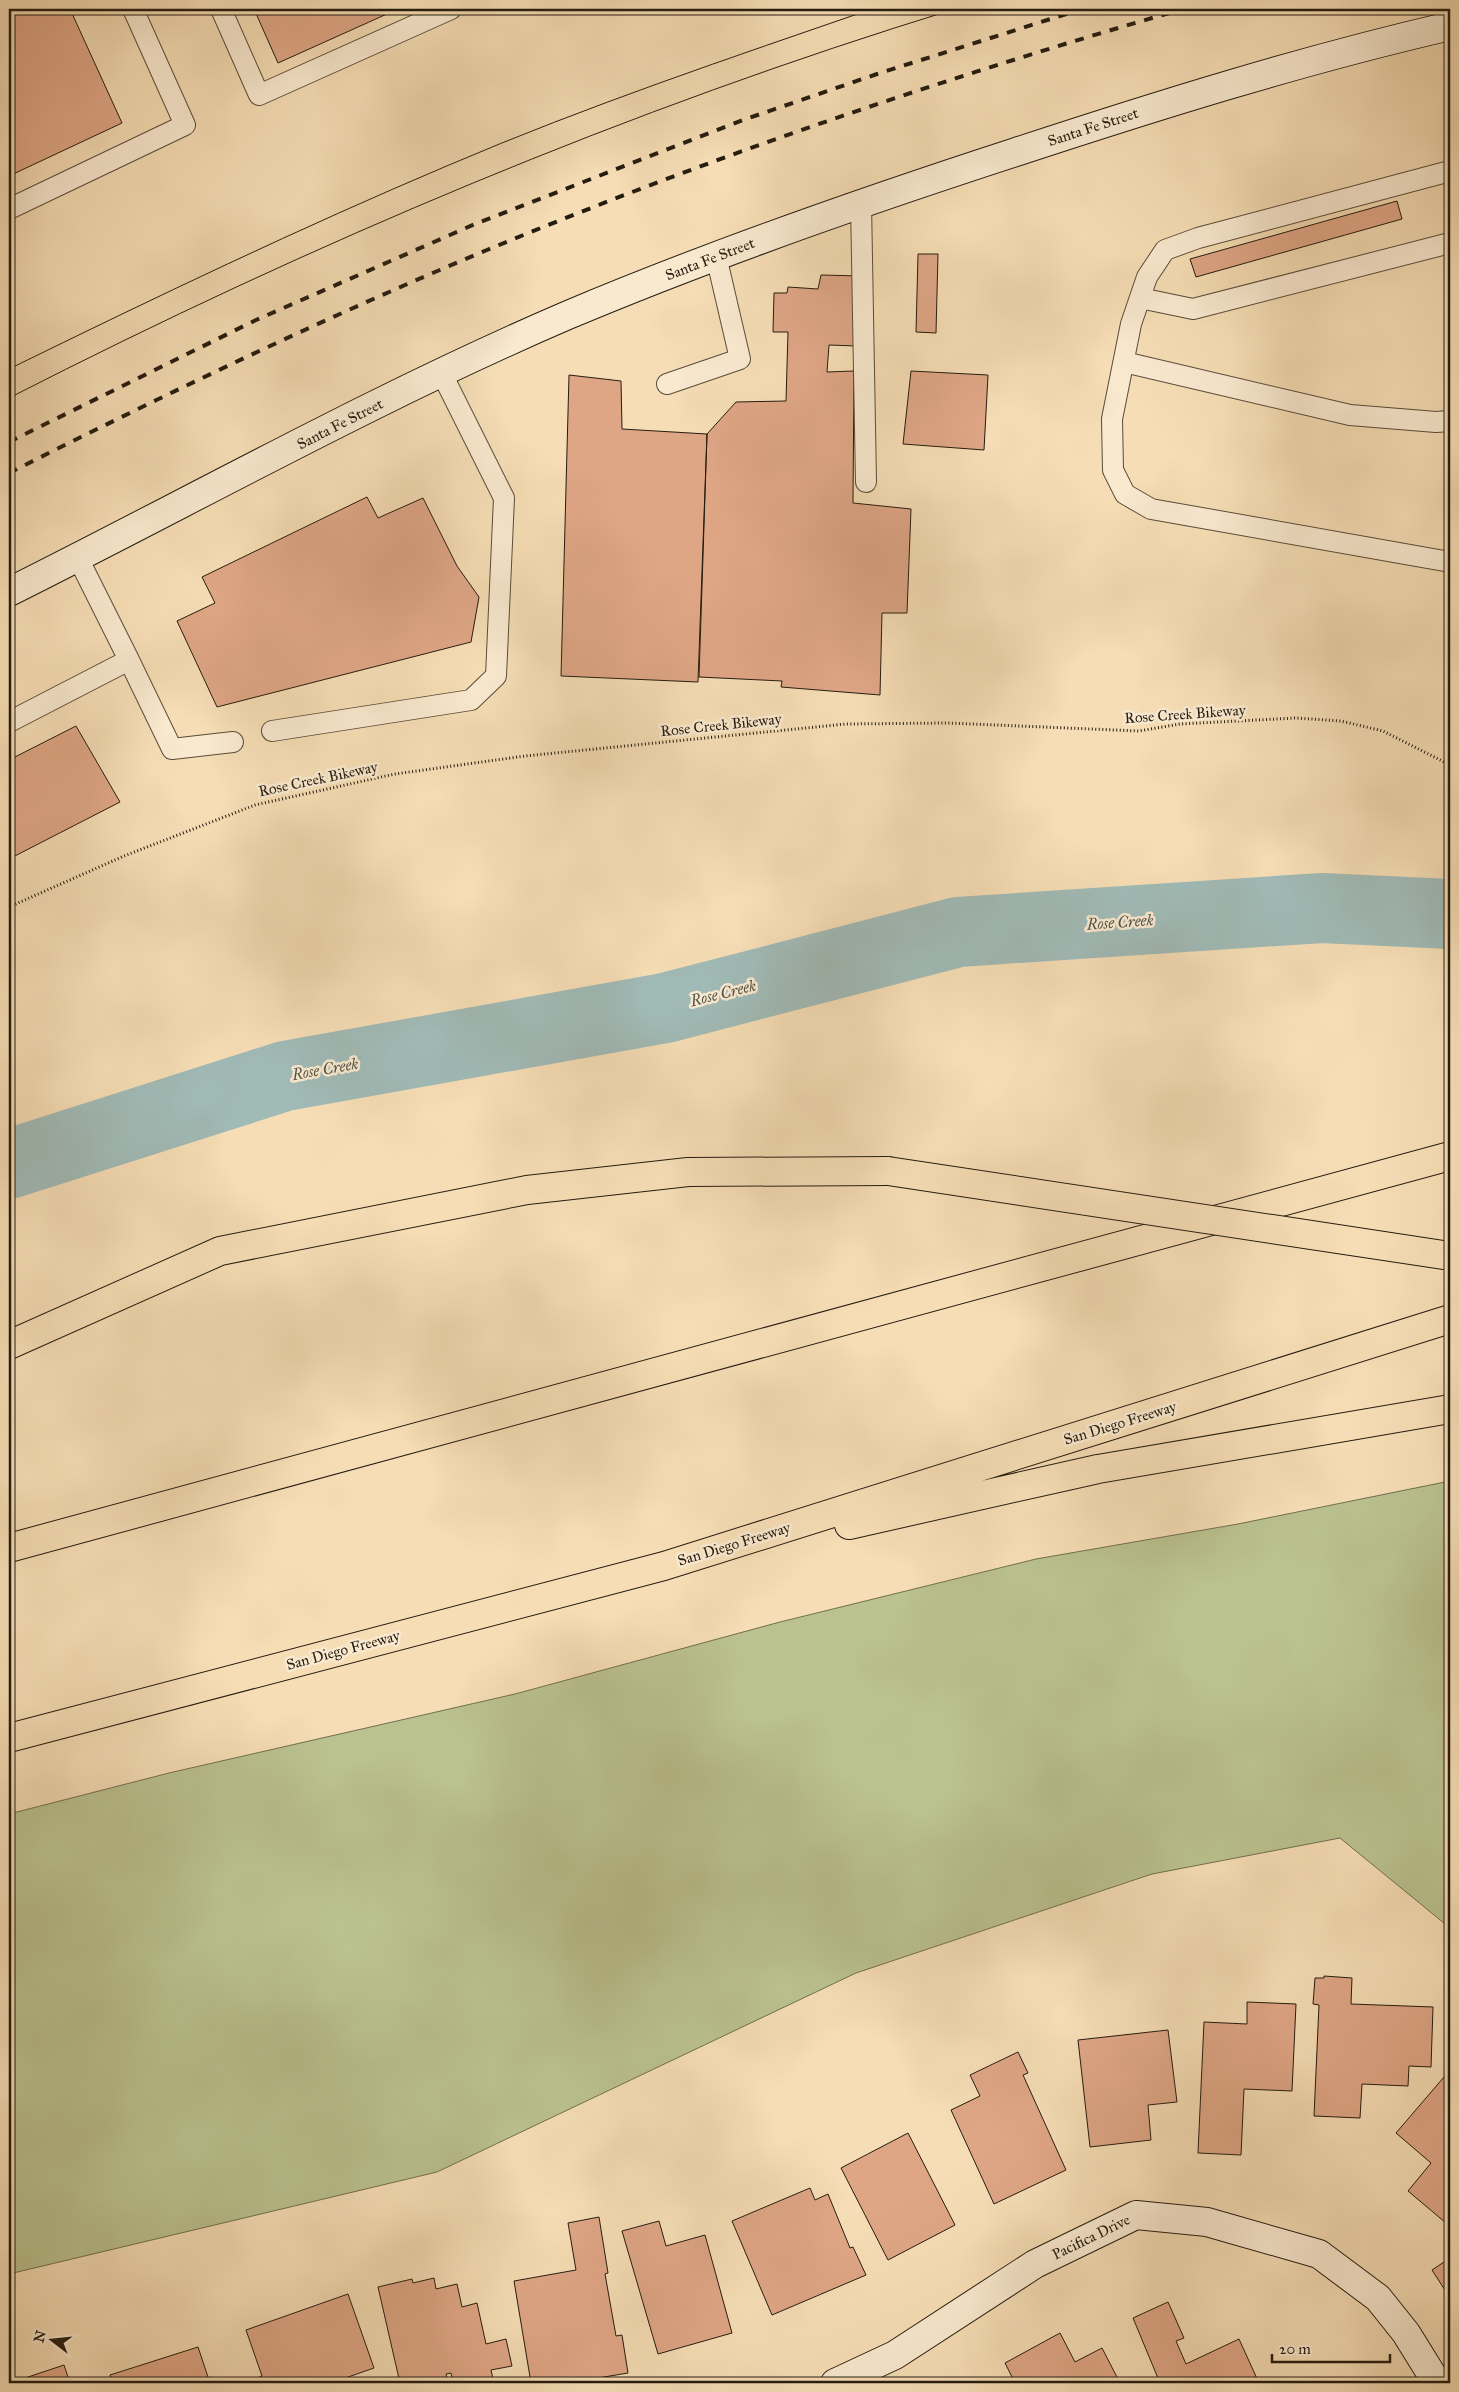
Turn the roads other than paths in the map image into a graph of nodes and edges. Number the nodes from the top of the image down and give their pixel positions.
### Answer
1 (133, 9) edge
2 (221, 9) edge
3 (451, 9) edge
4 (1450, 26) edge
5 (1450, 170) edge
6 (861, 203) junction
7 (9, 209) edge
8 (1450, 243) edge
9 (716, 256) junction
10 (1140, 298) junction
11 (1124, 362) junction
12 (441, 372) junction
13 (667, 384) dead end
14 (1450, 421) edge
15 (866, 482) dead end
16 (78, 558) junction
17 (1450, 562) edge
18 (9, 592) edge
19 (129, 660) junction
20 (9, 722) edge
21 (272, 731) dead end
22 (233, 742) dead end
23 (1443, 1158) edge
24 (1450, 1256) edge
25 (1450, 1319) edge
26 (9, 1345) edge
27 (1450, 1409) edge
28 (9, 1548) edge
29 (664, 1566) junction
30 (9, 1738) edge
31 (835, 2383) edge
32 (1437, 2383) edge

1 - 7 lane
2 - 3 lane
4 - 6 street, Santa Fe Street
5 - 10 lane
6 - 9 street, Santa Fe Street
6 - 15 lane
8 - 10 lane
9 - 12 street, Santa Fe Street
9 - 13 lane
10 - 11 lane
11 - 14 lane
11 - 17 lane
12 - 16 street, Santa Fe Street
12 - 21 lane
16 - 18 street, Santa Fe Street
16 - 19 lane
19 - 20 lane
19 - 22 lane
23 - 28 highway
24 - 26 highway, bridge
25 - 29 highway, San Diego Freeway
27 - 29 highway
29 - 30 highway, San Diego Freeway
31 - 32 street, Pacifica Drive

